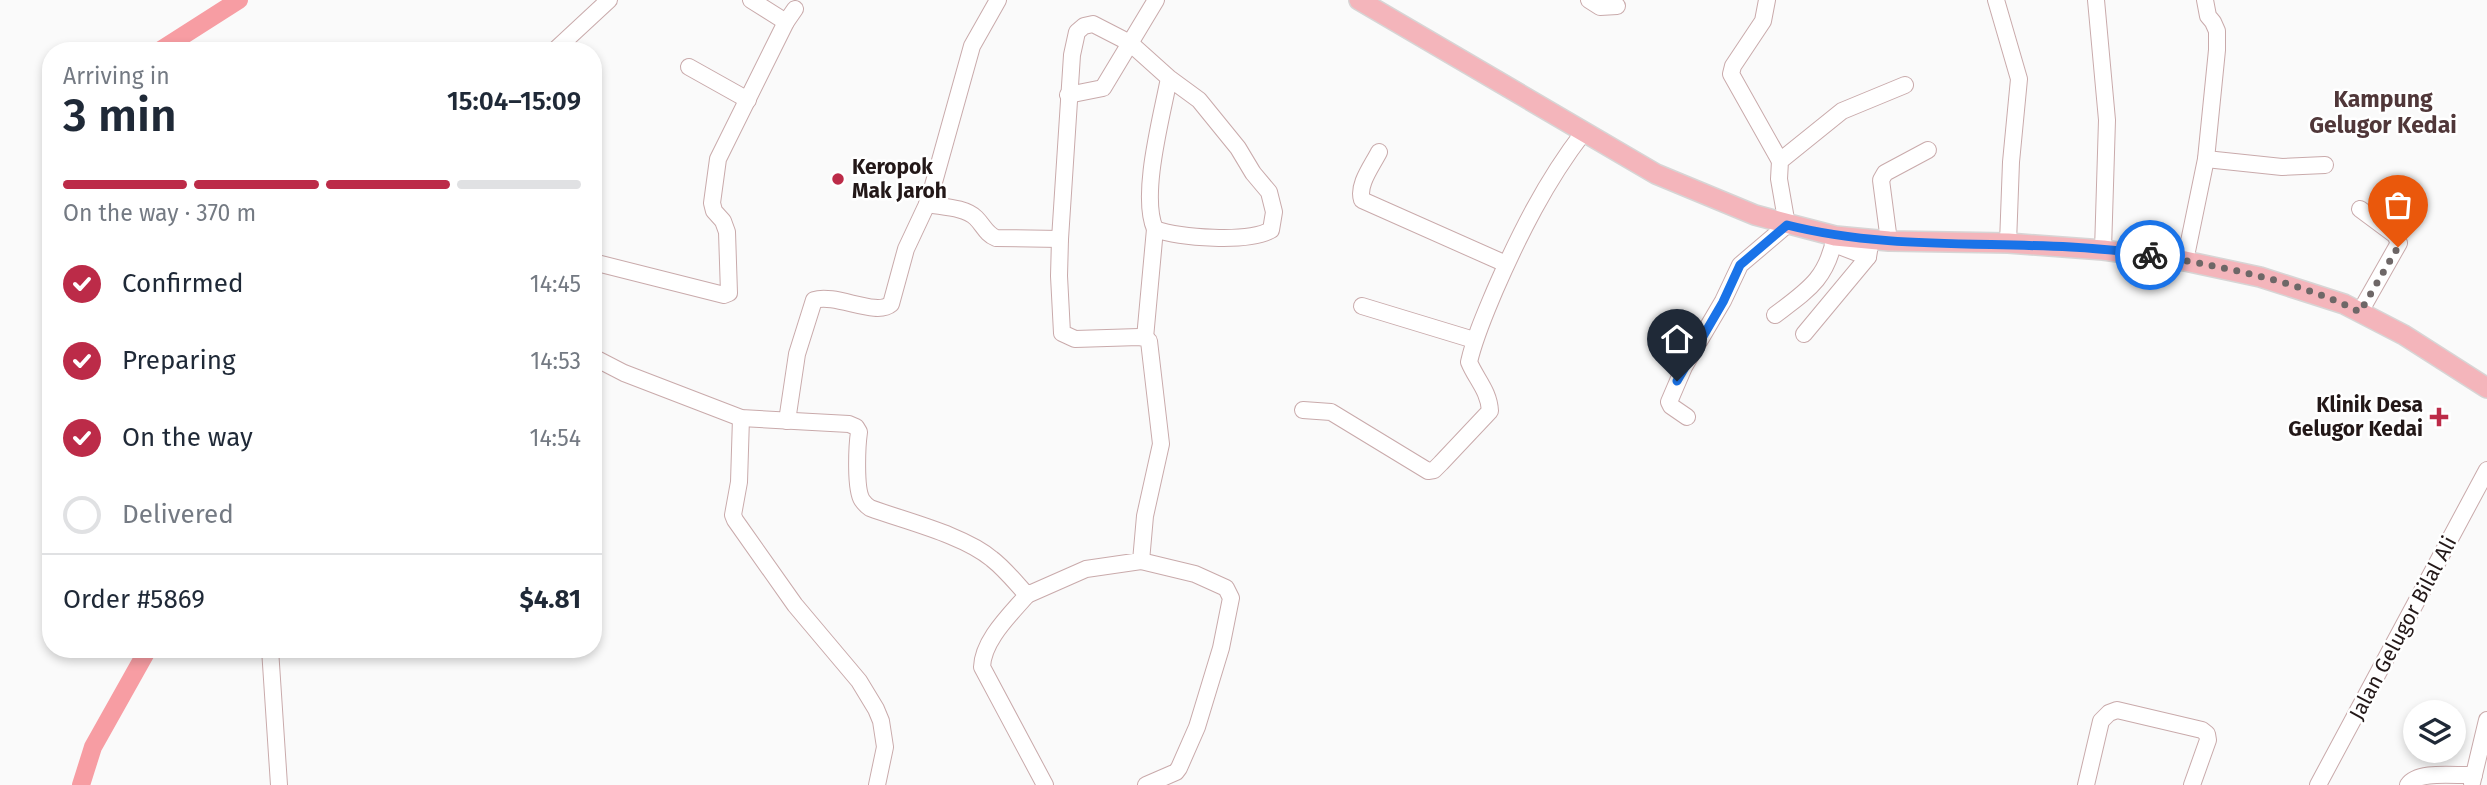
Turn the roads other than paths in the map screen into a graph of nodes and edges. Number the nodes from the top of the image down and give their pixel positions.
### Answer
1 (609, 0) edge
2 (751, 0) edge
3 (998, 0) edge
4 (1156, 0) edge
5 (1359, 0) edge
6 (1589, 0) edge
7 (1767, 0) edge
8 (1996, 0) edge
9 (2096, 0) edge
10 (2205, 0) edge
11 (1617, 6) dead end
12 (564, 42) edge
13 (1130, 43) junction
14 (689, 67) dead end
15 (1169, 78) junction
16 (1905, 85) dead end
17 (1068, 95) junction
18 (748, 100) junction
19 (1583, 133) junction
20 (1928, 150) dead end
21 (1379, 152) dead end
22 (2206, 159) junction
23 (1780, 161) junction
24 (2325, 164) dead end
25 (927, 204) junction
26 (2360, 209) dead end
27 (1787, 225) junction
28 (1154, 229) junction
29 (1060, 239) junction
30 (1834, 240) junction
31 (2008, 243) junction
32 (1876, 246) junction
33 (2103, 250) junction
34 (2185, 261) junction
35 (602, 264) edge
36 (1506, 264) junction
37 (1362, 306) dead end
38 (2360, 312) junction
39 (1775, 315) dead end
40 (1804, 334) dead end
41 (1145, 338) junction
42 (1474, 340) junction
43 (602, 362) edge
44 (2487, 388) edge
45 (1303, 410) dead end
46 (1687, 417) dead end
47 (741, 418) junction
48 (787, 421) junction
49 (2487, 470) edge
50 (1141, 561) junction
51 (1027, 595) junction
52 (271, 658) edge
53 (2487, 720) edge
54 (2484, 743) edge
55 (2473, 780) edge
56 (279, 785) edge
57 (877, 785) edge
58 (1045, 785) edge
59 (1146, 785) edge
60 (2086, 785) edge
61 (2192, 785) edge
62 (2318, 785) edge
63 (2408, 785) edge

1 - 12 street
2 - 18 street
3 - 25 street
4 - 13 street
5 - 19 main road
6 - 11 street
7 - 23 street
8 - 31 street
9 - 33 street
10 - 22 street
13 - 15 street
13 - 17 street
13 - 17 street
14 - 18 street
15 - 28 street
15 - 28 street
16 - 23 street
17 - 29 street
18 - 35 street
19 - 27 main road
19 - 36 street
20 - 32 street
21 - 36 street
22 - 24 street
22 - 34 street
23 - 27 street
25 - 29 street
25 - 48 street
26 - 38 street
27 - 30 main road
27 - 46 street
28 - 41 street
29 - 41 street
30 - 32 main road
30 - 39 street
31 - 32 main road
31 - 33 main road
32 - 40 street
33 - 34 main road
34 - 38 main road
36 - 42 street
37 - 42 street
38 - 44 main road
41 - 50 street
42 - 45 street
43 - 47 street
47 - 48 street
47 - 57 street
48 - 51 street
49 - 62 street, Jalan Gelugor Bilal Ali
50 - 51 street
50 - 59 street
51 - 58 street
52 - 56 street
53 - 54 street
54 - 55 street
55 - 63 street
60 - 61 street

